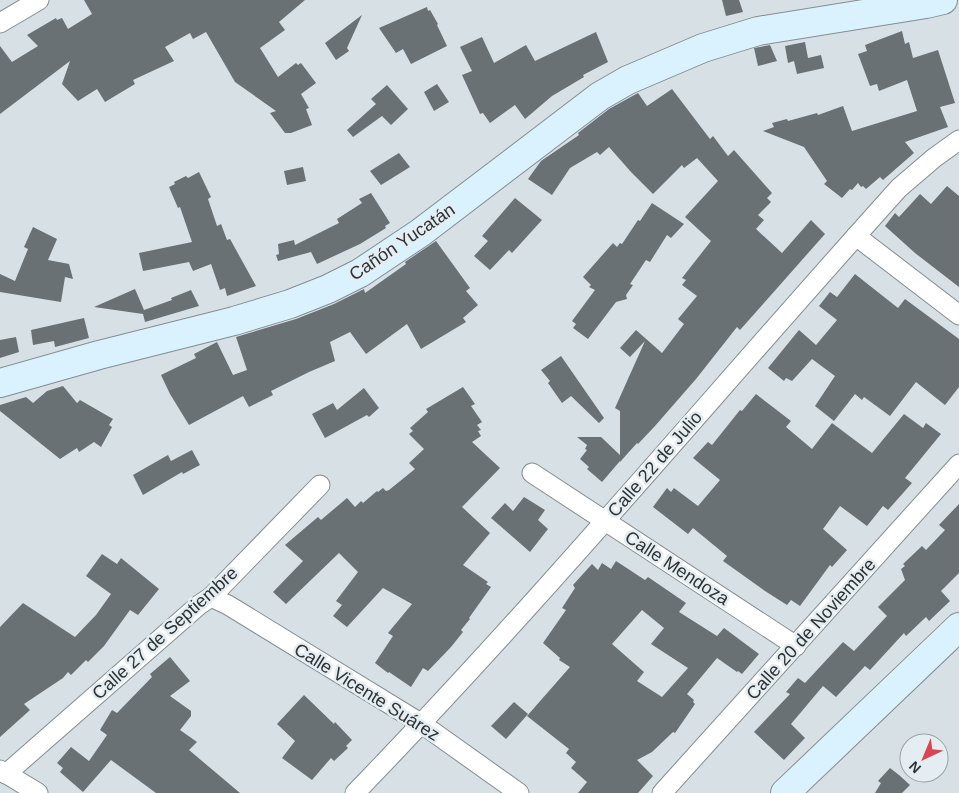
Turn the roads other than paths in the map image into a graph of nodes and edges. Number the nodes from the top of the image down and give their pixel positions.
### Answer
1 (39, 0) edge
2 (943, 0) edge
3 (0, 22) edge
4 (954, 151) edge
5 (856, 236) junction
6 (959, 315) edge
7 (0, 383) edge
8 (959, 464) edge
9 (532, 473) dead end
10 (320, 485) dead end
11 (605, 521) junction
12 (211, 597) junction
13 (959, 627) edge
14 (796, 646) junction
15 (422, 724) junction
16 (3, 772) edge
17 (38, 793) edge
18 (356, 793) edge
19 (519, 793) edge
20 (662, 793) edge
21 (785, 793) edge

1 - 3 street
2 - 7 street, Cañón Yucatán
4 - 5 street, Calle 22 de Julio
5 - 6 street
5 - 11 street, Calle 22 de Julio
8 - 14 street, Calle 20 de Noviembre
9 - 11 street, Calle Mendoza
10 - 12 street, Calle 27 de Septiembre
11 - 14 street, Calle Mendoza
11 - 15 street, Calle 22 de Julio
12 - 15 street, Calle Vicente Suárez
12 - 16 street, Calle 27 de Septiembre
13 - 21 street
14 - 20 street, Calle 20 de Noviembre
15 - 18 street, Calle 22 de Julio
15 - 19 street, Calle Vicente Suárez
16 - 17 street

